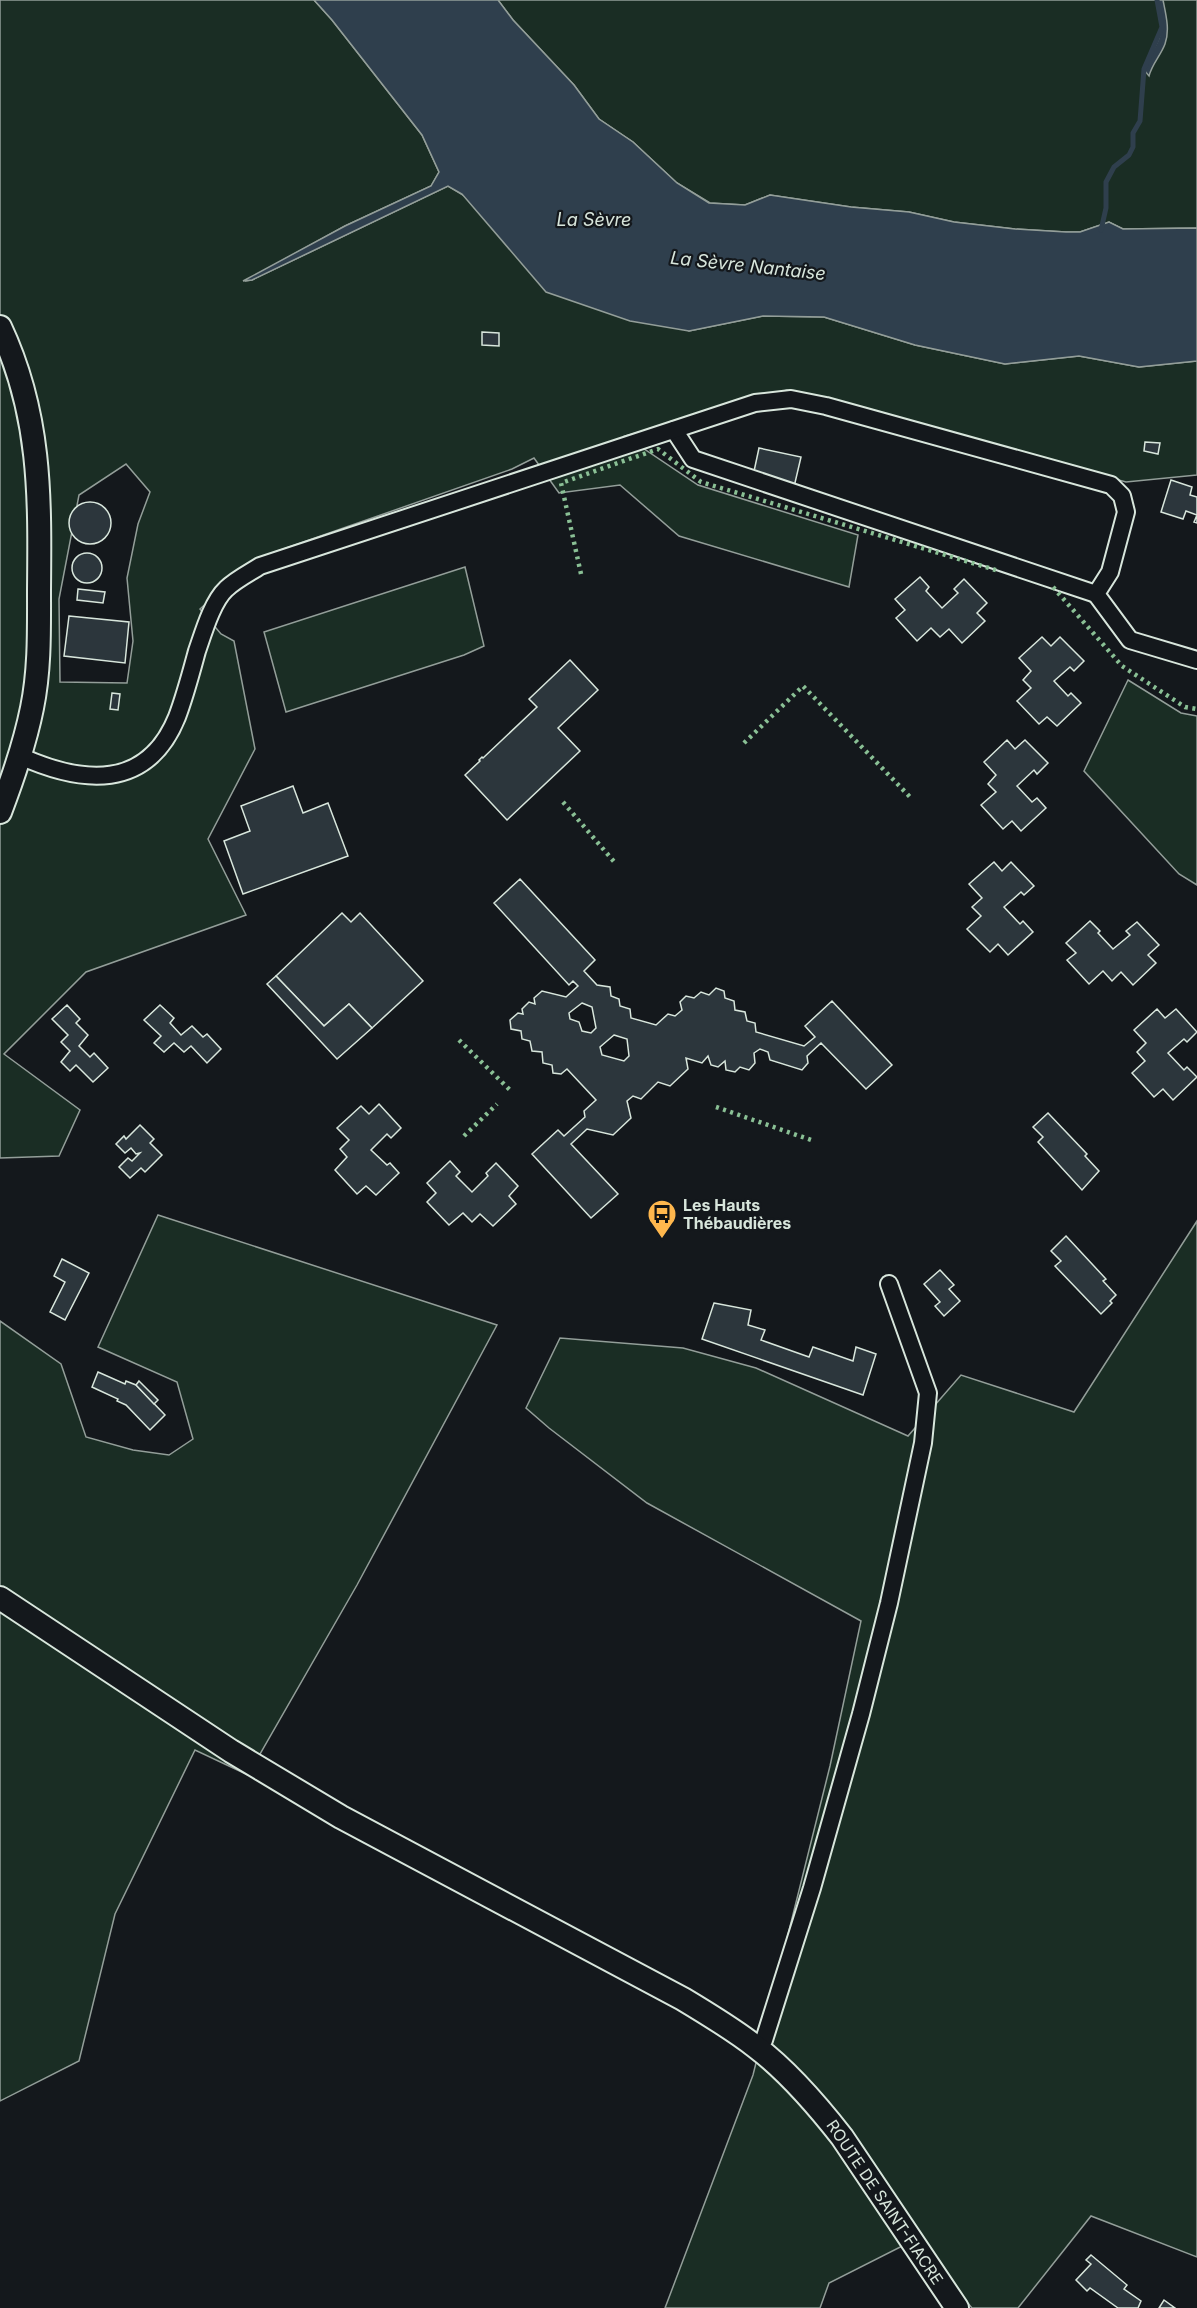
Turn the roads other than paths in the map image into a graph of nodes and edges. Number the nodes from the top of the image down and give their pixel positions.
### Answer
1 (0, 327) edge
2 (674, 430) junction
3 (1096, 594) junction
4 (1197, 660) edge
5 (20, 756) junction
6 (0, 812) edge
7 (888, 1284) dead end
8 (0, 1598) edge
9 (758, 2048) junction
10 (950, 2305) edge

1 - 5 main road
2 - 3 street
2 - 3 street
2 - 5 street
3 - 4 street
5 - 6 main road
7 - 9 street
8 - 9 main road, ROUTE DE SAINT-FIACRE
9 - 10 main road, ROUTE DE SAINT-FIACRE

